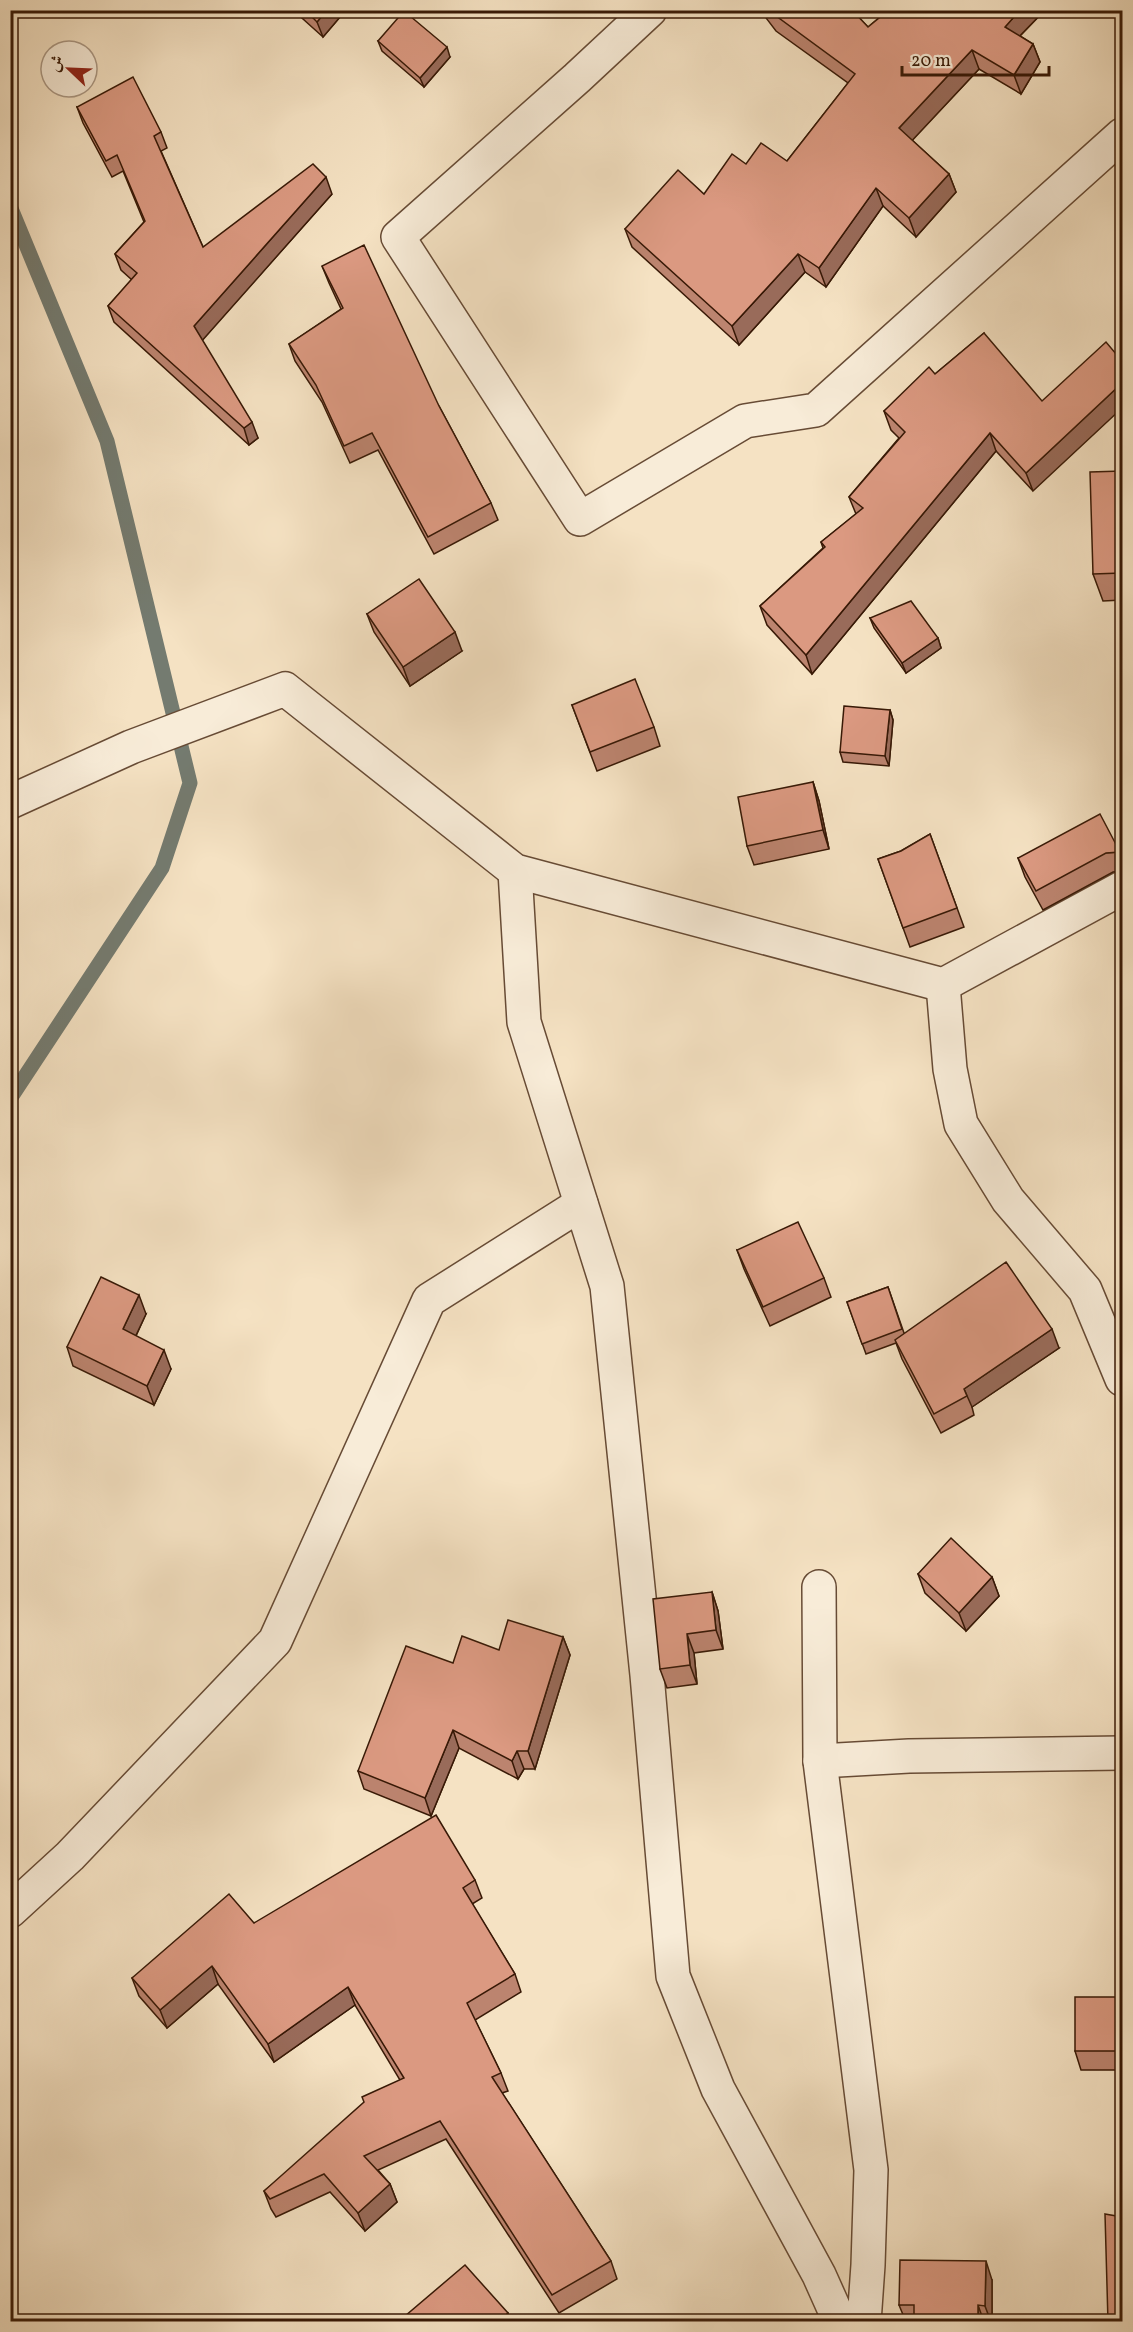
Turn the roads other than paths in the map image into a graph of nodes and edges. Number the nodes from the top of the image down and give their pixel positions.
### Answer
1 (650, 10) edge
2 (1122, 135) edge
3 (10, 802) edge
4 (515, 871) junction
5 (1122, 888) edge
6 (943, 985) junction
7 (581, 1204) junction
8 (1118, 1358) edge
9 (819, 1587) dead end
10 (1122, 1753) edge
11 (820, 1761) junction
12 (10, 1911) edge
13 (840, 2322) edge
14 (864, 2322) edge

1 - 2 street
3 - 4 street
4 - 6 street
4 - 7 street
5 - 6 street
6 - 8 street
7 - 12 street
7 - 13 street
9 - 11 street
10 - 11 street
11 - 14 street

